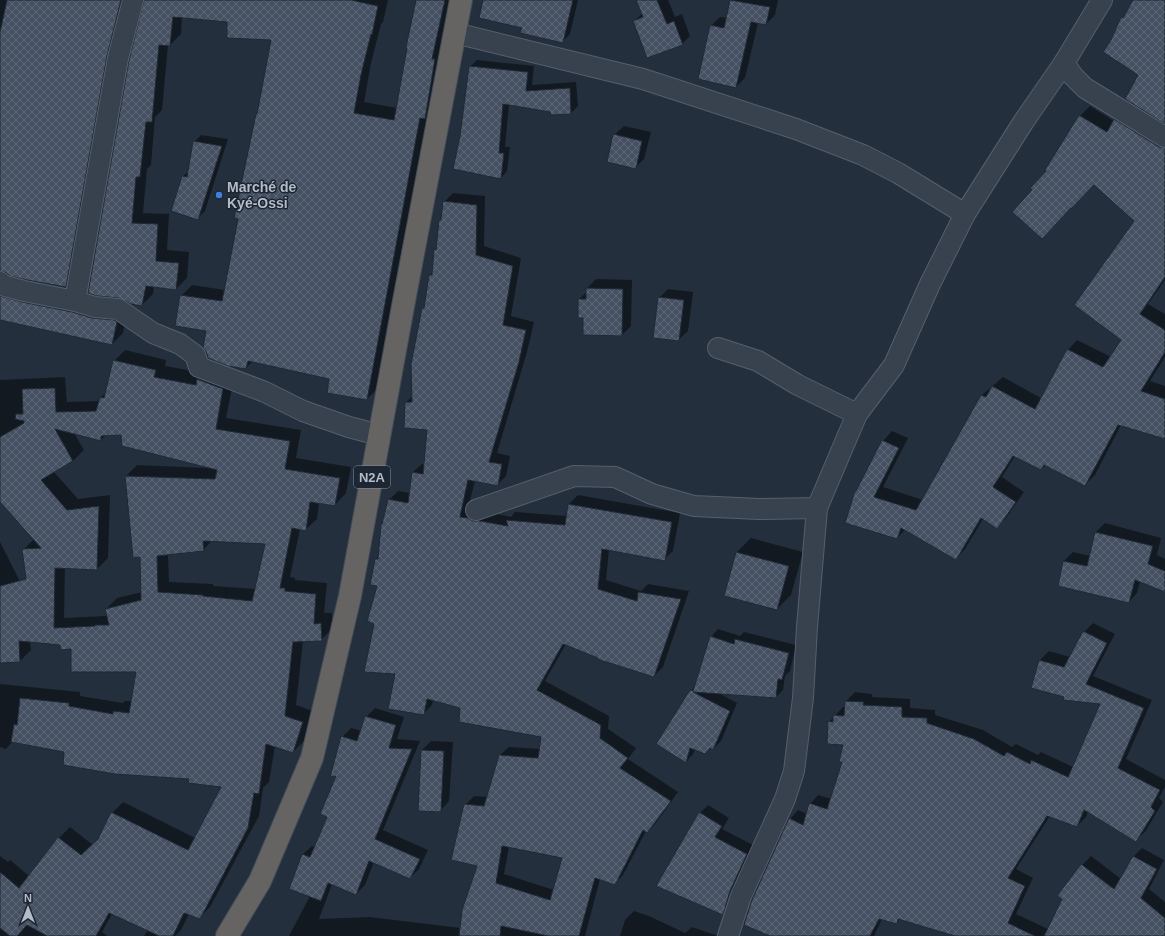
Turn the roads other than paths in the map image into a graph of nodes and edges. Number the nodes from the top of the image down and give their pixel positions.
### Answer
1 (133, 0) edge
2 (461, 0) edge
3 (1102, 0) edge
4 (455, 33) junction
5 (1064, 63) junction
6 (1165, 137) edge
7 (965, 214) junction
8 (0, 282) edge
9 (75, 301) junction
10 (718, 348) dead end
11 (857, 414) junction
12 (379, 435) junction
13 (817, 508) junction
14 (476, 510) dead end
15 (228, 936) edge
16 (728, 936) edge

1 - 9 street
2 - 4 highway, N2A
3 - 5 street
4 - 7 street
4 - 12 highway, N2A
5 - 6 street
5 - 7 street
7 - 11 street
8 - 9 street
9 - 12 street
10 - 11 street
11 - 13 street
12 - 15 highway, N2A
13 - 14 street
13 - 16 street

